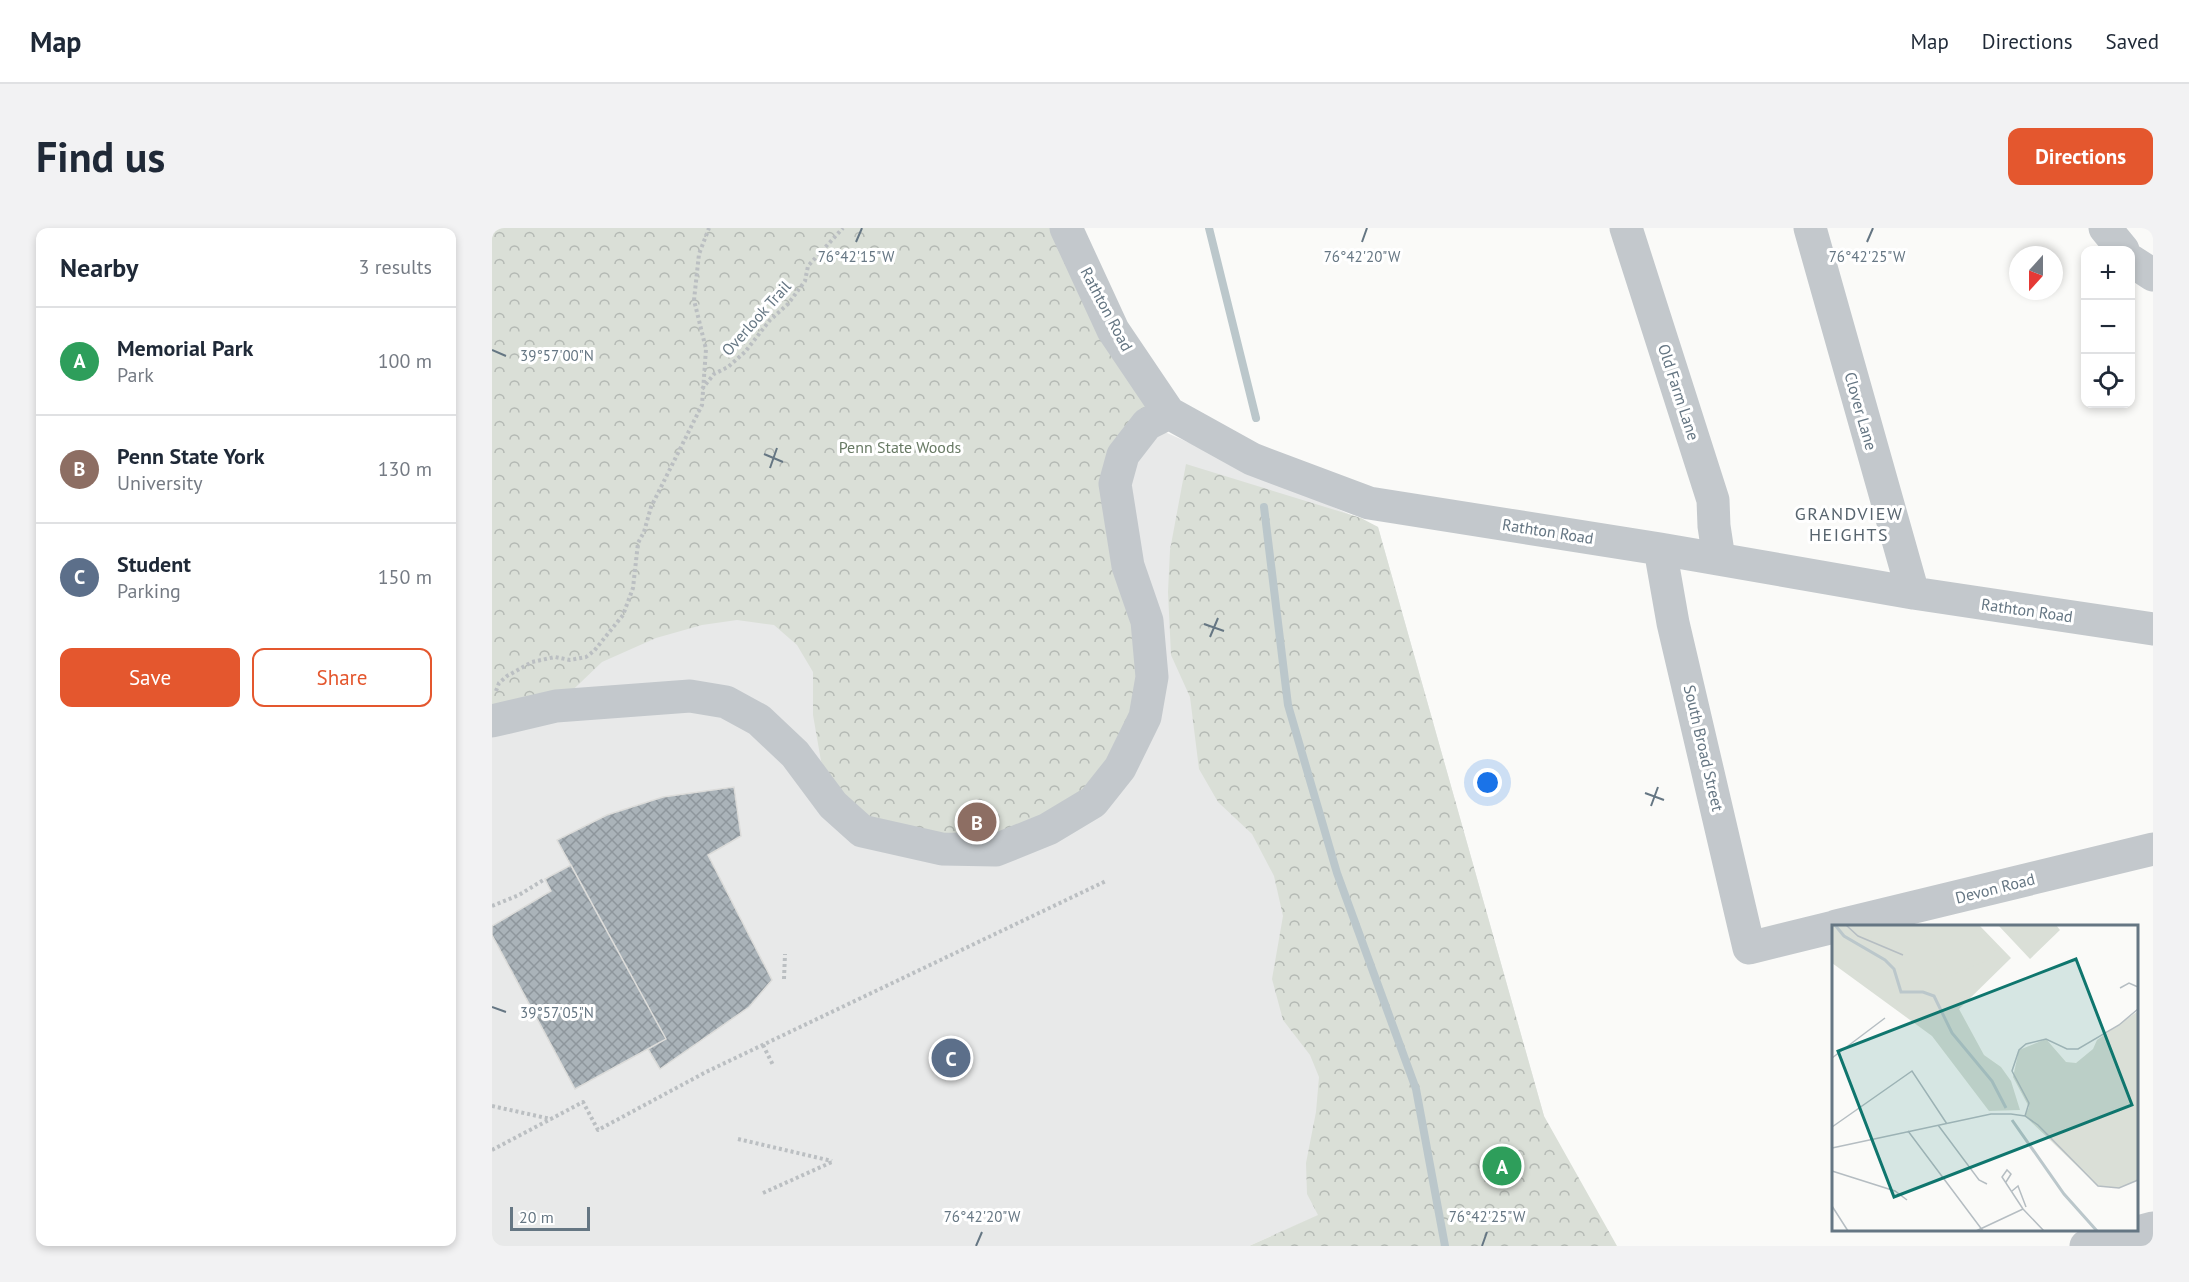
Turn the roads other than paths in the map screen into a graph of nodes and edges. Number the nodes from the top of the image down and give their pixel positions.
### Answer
1 (1066, 228) edge
2 (1626, 228) edge
3 (1809, 228) edge
4 (2105, 228) edge
5 (2120, 246) edge
6 (2135, 263) edge
7 (2153, 275) edge
8 (1169, 413) junction
9 (1660, 549) junction
10 (1719, 559) junction
11 (1913, 593) junction
12 (2153, 629) edge
13 (493, 708) edge
14 (2153, 849) edge
15 (1843, 925) edge
16 (1832, 928) edge
17 (1749, 948) joint
18 (2153, 1228) edge
19 (2086, 1246) edge

1 - 8 street, Rathton Road
2 - 10 street, Old Farm Lane
3 - 11 street, Clover Lane
4 - 5 street
6 - 7 street
8 - 9 street, Rathton Road
8 - 13 street
9 - 10 street, Rathton Road
9 - 17 street, South Broad Street
10 - 11 street, Rathton Road
11 - 12 street, Rathton Road
14 - 15 street, Devon Road
16 - 17 street, Devon Road
18 - 19 street

